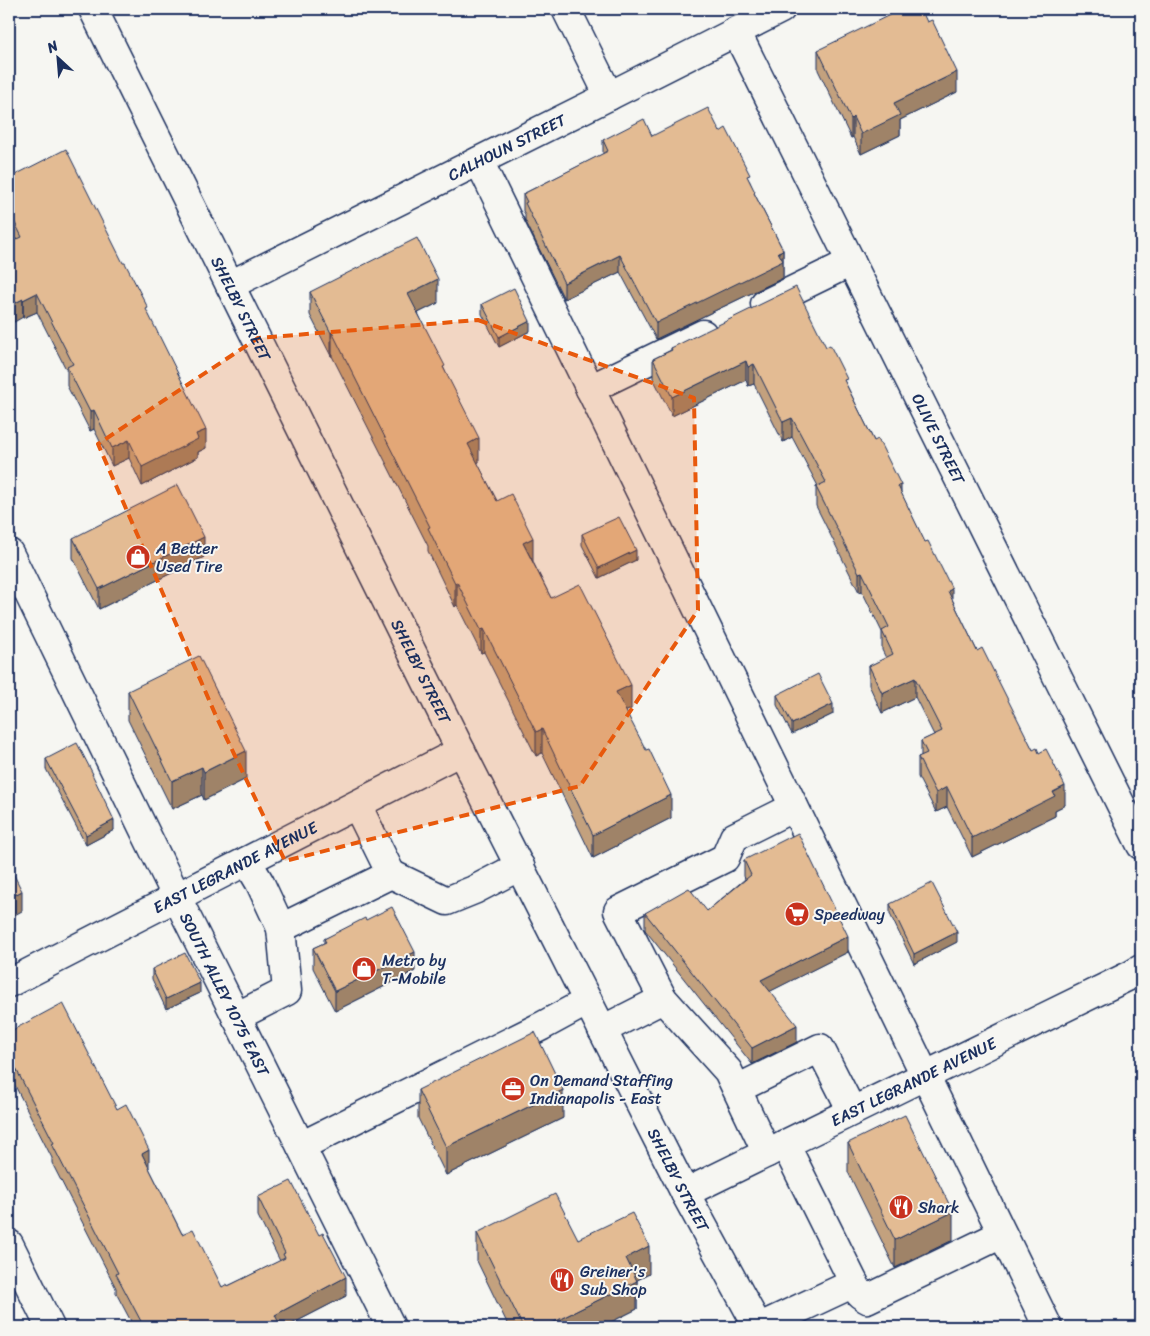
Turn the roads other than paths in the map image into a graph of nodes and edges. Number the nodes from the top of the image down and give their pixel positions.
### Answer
1 (93, 9) edge
2 (566, 9) edge
3 (781, 9) edge
4 (736, 31) junction
5 (609, 96) junction
6 (479, 161) junction
7 (851, 262) junction
8 (230, 285) junction
9 (590, 389) junction
10 (9, 553) edge
11 (461, 751) junction
12 (357, 804) junction
13 (794, 807) junction
14 (1141, 845) edge
15 (247, 861) junction
16 (520, 866) junction
17 (391, 874) junction
18 (177, 897) junction
19 (281, 928) junction
20 (1141, 969) edge
21 (9, 983) edge
22 (663, 999) junction
23 (588, 1000) junction
24 (236, 1017) junction
25 (602, 1030) junction
26 (925, 1076) junction
27 (737, 1090) junction
28 (852, 1111) junction
29 (301, 1146) junction
30 (776, 1148) junction
31 (685, 1193) junction
32 (1002, 1234) junction
33 (9, 1244) edge
34 (854, 1283) junction
35 (50, 1327) edge
36 (391, 1327) edge
37 (759, 1327) edge
38 (1048, 1327) edge

1 - 8 street, SHELBY STREET
2 - 5 street
3 - 4 street, CALHOUN STREET
4 - 5 street, CALHOUN STREET
4 - 7 street, OLIVE STREET
5 - 6 street, CALHOUN STREET
6 - 8 street, CALHOUN STREET
6 - 9 street
7 - 9 street
7 - 14 street, OLIVE STREET
8 - 11 street, SHELBY STREET
9 - 13 street
10 - 18 street, SOUTH ALLEY 1075 EAST
11 - 12 street, EAST LEGRANDE AVENUE
11 - 16 street, SHELBY STREET
12 - 15 street, EAST LEGRANDE AVENUE
12 - 17 street
13 - 22 street
13 - 26 street
15 - 18 street, EAST LEGRANDE AVENUE
15 - 19 street
16 - 17 street
16 - 23 street, SHELBY STREET
17 - 19 street
18 - 21 street, EAST LEGRANDE AVENUE
18 - 24 street, SOUTH ALLEY 1075 EAST
19 - 24 street
20 - 26 street, EAST LEGRANDE AVENUE
22 - 25 street
22 - 27 street
23 - 25 street, SHELBY STREET
23 - 29 street
24 - 29 street, SOUTH ALLEY 1075 EAST
25 - 31 street, SHELBY STREET
26 - 28 street, EAST LEGRANDE AVENUE
26 - 32 street
27 - 28 street
27 - 30 street
28 - 30 street, EAST LEGRANDE AVENUE
29 - 36 street, SOUTH ALLEY 1075 EAST
30 - 31 street, EAST LEGRANDE AVENUE
30 - 34 street
31 - 37 street, SHELBY STREET
32 - 34 street
32 - 38 street
33 - 35 street
34 - 37 street

